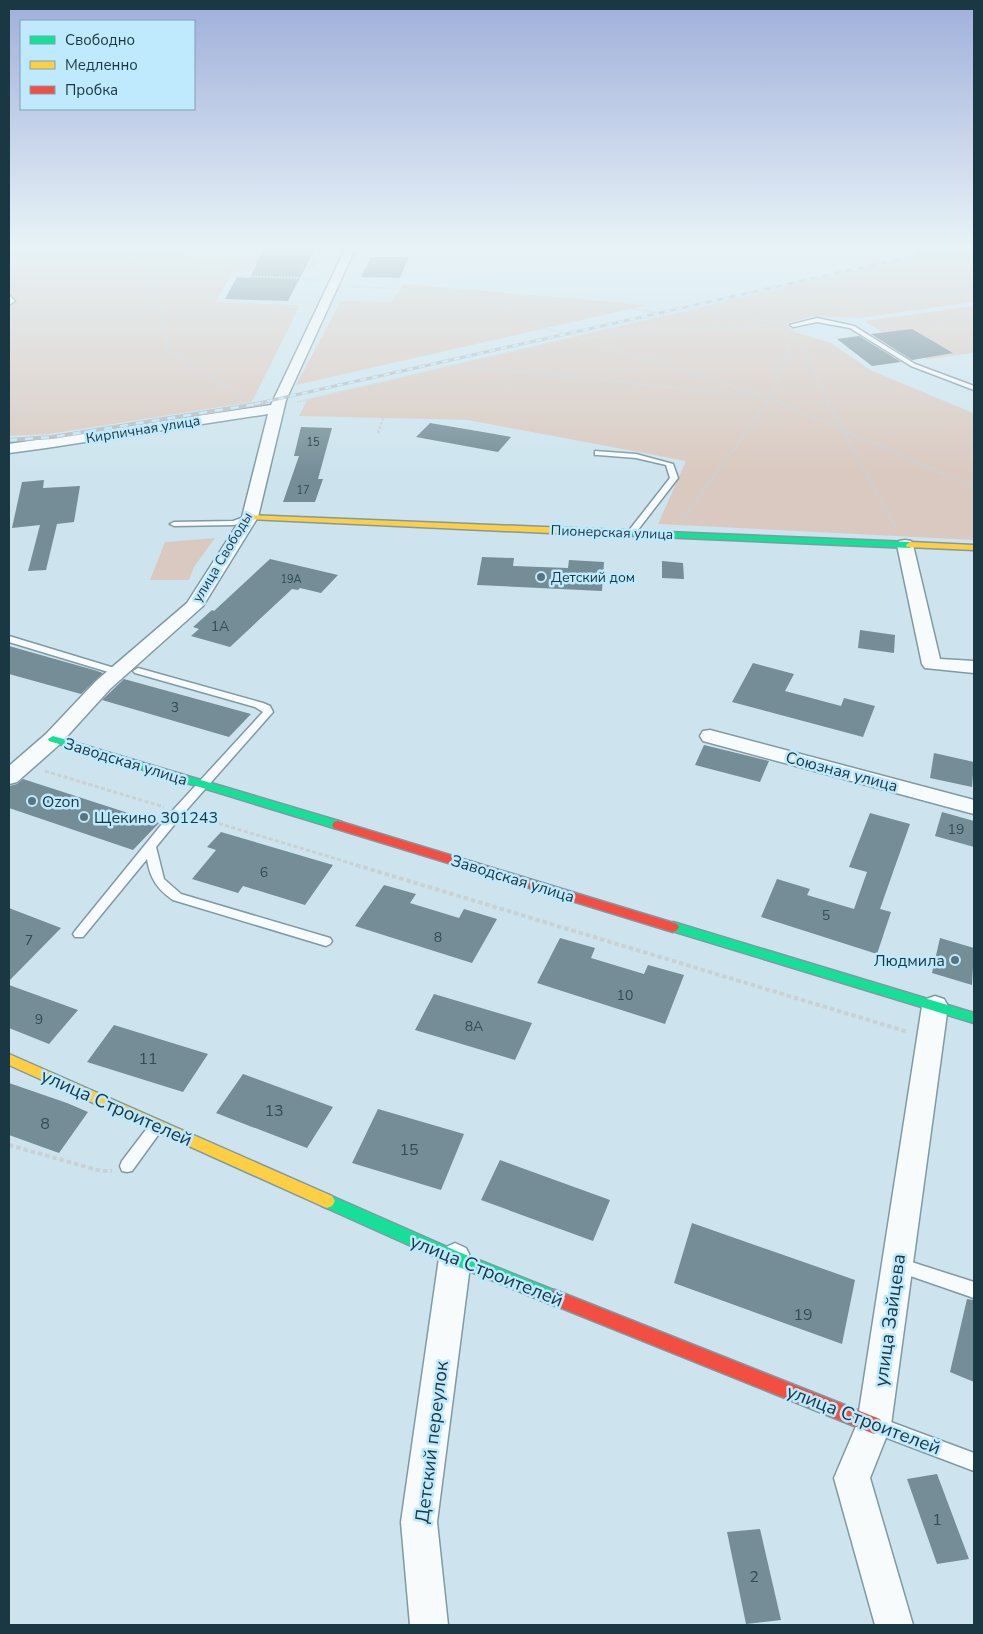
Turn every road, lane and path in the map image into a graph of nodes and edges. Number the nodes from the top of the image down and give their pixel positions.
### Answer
1 (163, 323) edge
2 (316, 323) edge
3 (536, 323) edge
4 (633, 323) edge
5 (780, 323) edge
6 (801, 323) edge
7 (833, 323) edge
8 (792, 325) dead end
9 (575, 337) junction
10 (454, 365) junction
11 (974, 388) edge
12 (249, 398) dead end
13 (770, 398) junction
14 (277, 408) junction
15 (383, 418) dead end
16 (840, 428) junction
17 (378, 433) dead end
18 (9, 448) edge
19 (598, 453) dead end
20 (974, 487) edge
21 (250, 518) junction
22 (174, 524) dead end
23 (631, 533) junction
24 (672, 534) junction
25 (905, 545) junction
26 (974, 548) edge
27 (9, 639) edge
28 (974, 667) edge
29 (138, 671) dead end
30 (118, 672) junction
31 (710, 736) dead end
32 (53, 739) junction
33 (23, 764) junction
34 (9, 777) edge
35 (203, 784) junction
36 (974, 806) edge
37 (179, 811) junction
38 (150, 847) junction
39 (79, 934) dead end
40 (326, 940) dead end
41 (935, 1006) junction
42 (974, 1018) edge
43 (930, 1039) junction
44 (9, 1059) edge
45 (158, 1125) junction
46 (9, 1145) edge
47 (127, 1166) joint
48 (455, 1258) junction
49 (897, 1264) junction
50 (974, 1290) edge
51 (874, 1425) junction
52 (974, 1462) edge
53 (429, 1625) edge
54 (894, 1625) edge

1 - 12 path
2 - 14 street, улица Свободы
3 - 9 path
4 - 9 path
5 - 9 path
6 - 8 lane
7 - 11 lane
9 - 10 path
9 - 13 path
10 - 13 path
10 - 14 path
13 - 16 path
13 - 16 path
13 - 24 path
14 - 18 street, Кирпичная улица
14 - 21 street, улица Свободы
15 - 17 path
16 - 20 path
16 - 25 path
19 - 23 lane
21 - 22 lane
21 - 23 street, Пионерская улица
21 - 30 street, улица Свободы
23 - 24 street, Пионерская улица
24 - 25 street, Пионерская улица
25 - 26 street, Пионерская улица
25 - 28 street
27 - 30 lane
29 - 35 lane
30 - 32 street, улица Свободы
31 - 36 street, Союзная улица
32 - 33 street, улица Свободы
32 - 35 street, Заводская улица
33 - 34 street, улица Свободы
33 - 37 path
35 - 37 lane
35 - 41 street, Заводская улица
37 - 38 lane
37 - 43 path
38 - 39 lane
38 - 40 lane
41 - 42 street, Заводская улица
41 - 43 street, улица Зайцева
43 - 49 street, улица Зайцева
44 - 45 street, улица Строителей
45 - 47 lane
45 - 48 street, улица Строителей
46 - 47 path
48 - 51 street, улица Строителей
48 - 53 street, Детский переулок
49 - 50 lane
49 - 51 street, улица Зайцева
51 - 52 lane, улица Строителей
51 - 54 street, улица Зайцева

